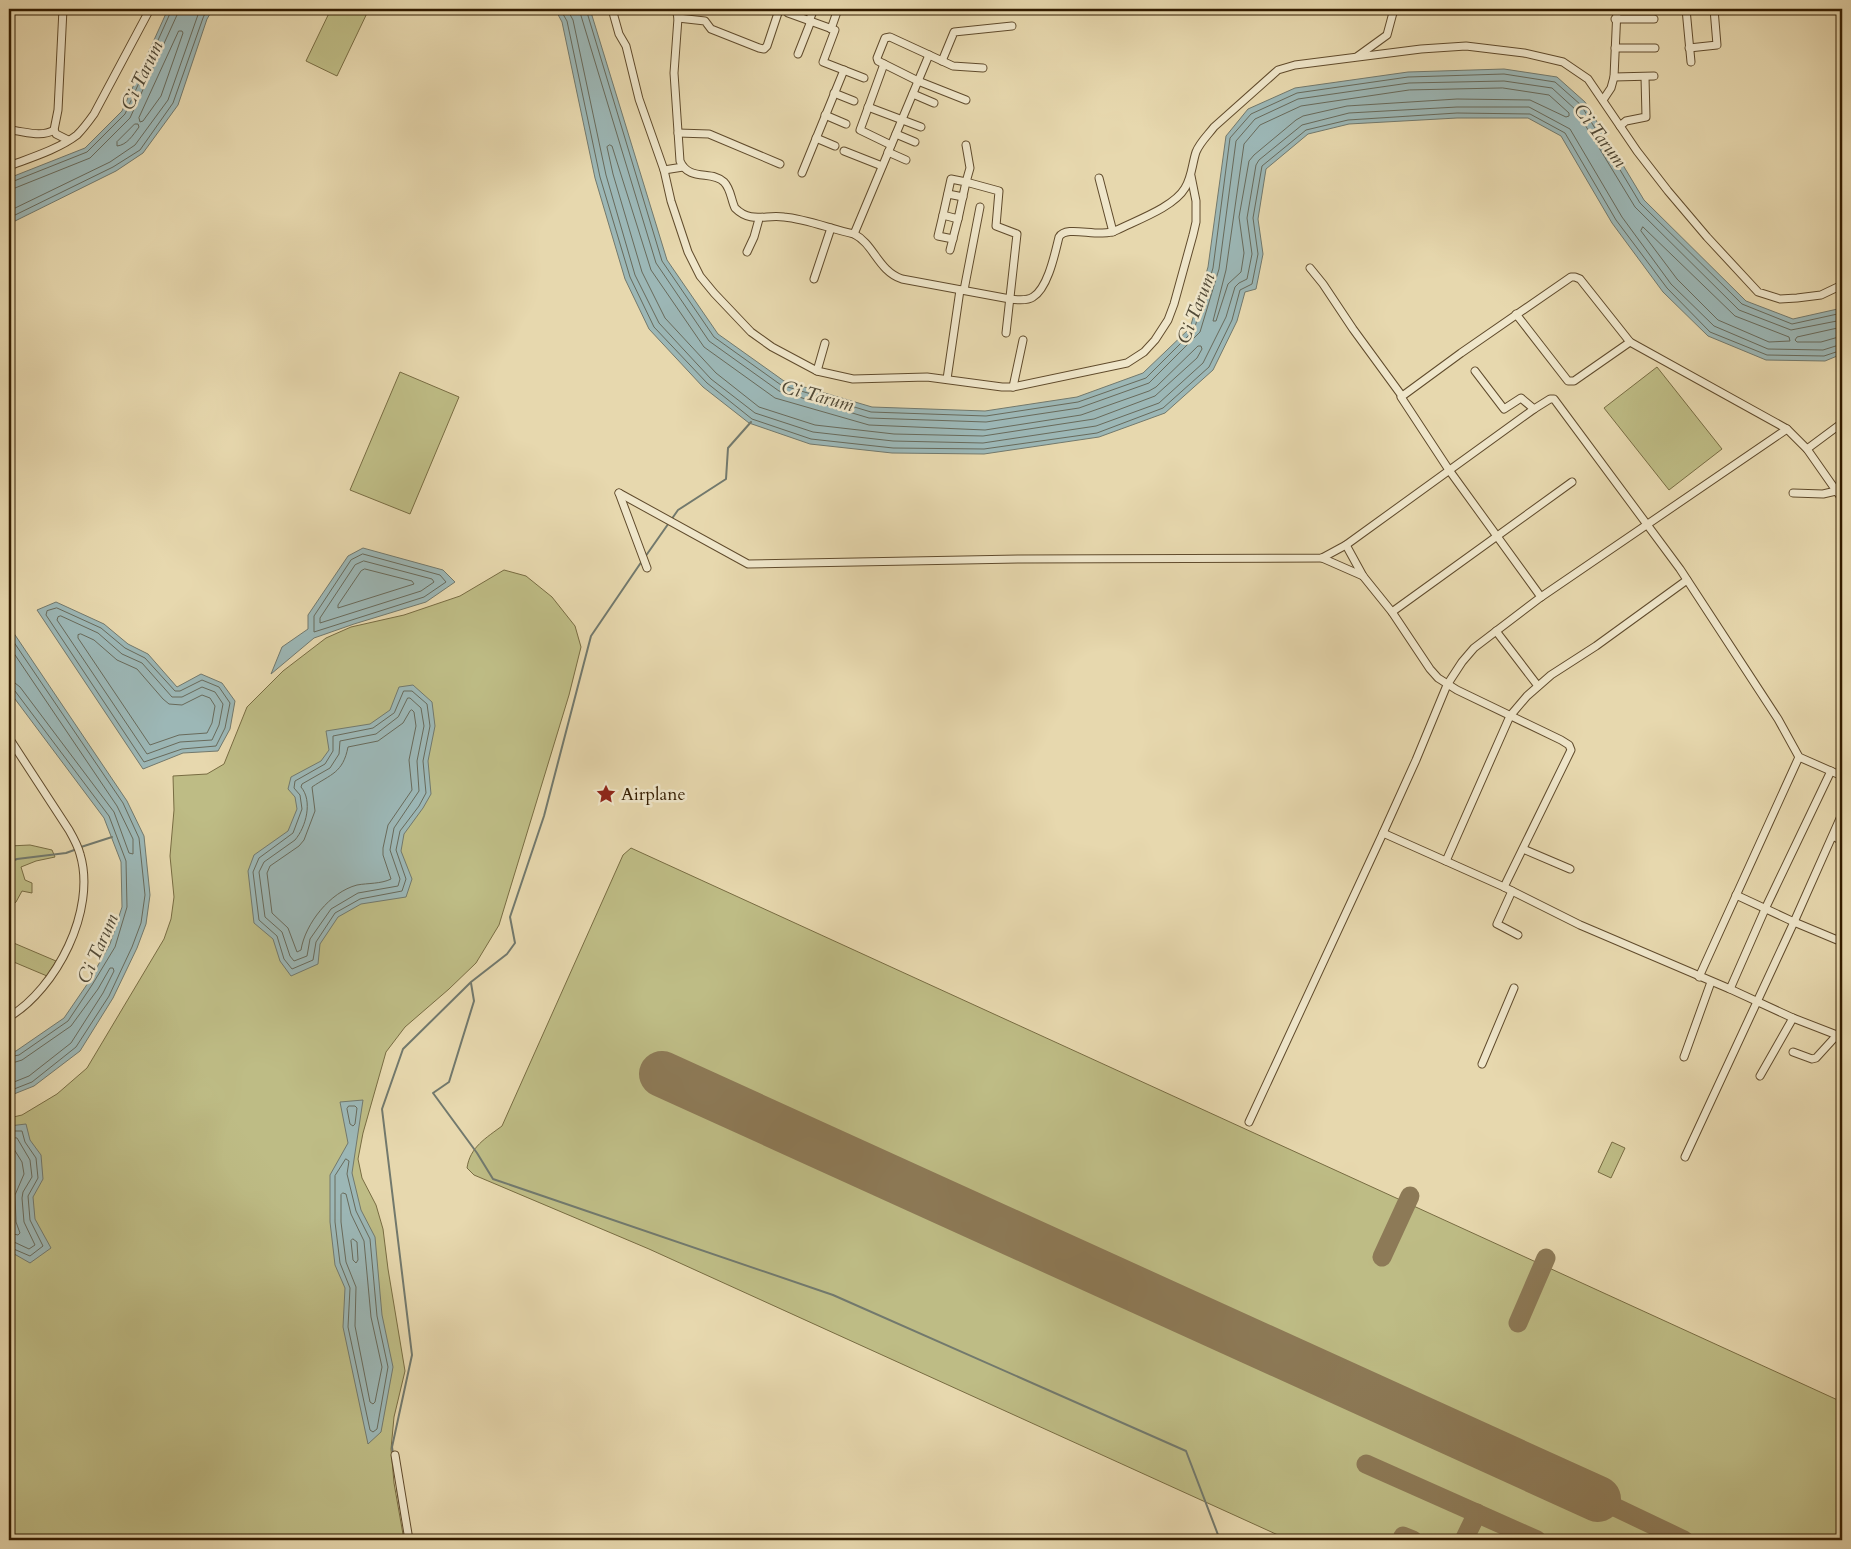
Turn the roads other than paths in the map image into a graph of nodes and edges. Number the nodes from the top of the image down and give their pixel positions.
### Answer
1 (63, 9) edge
2 (150, 9) edge
3 (612, 9) edge
4 (676, 9) edge
5 (777, 9) edge
6 (814, 9) edge
7 (838, 9) edge
8 (1394, 9) edge
9 (1616, 9) edge
10 (1686, 9) edge
11 (1714, 9) edge
12 (789, 11) edge
13 (678, 18) junction
14 (1615, 19) junction
15 (1654, 19) dead end
16 (810, 21) junction
17 (1012, 26) dead end
18 (831, 29) junction
19 (1615, 48) junction
20 (1655, 48) dead end
21 (1689, 48) junction
22 (798, 54) dead end
23 (929, 55) junction
24 (1356, 57) junction
25 (942, 61) junction
26 (1691, 62) dead end
27 (884, 64) junction
28 (983, 68) dead end
29 (844, 70) junction
30 (1654, 76) dead end
31 (1614, 77) junction
32 (1645, 77) junction
33 (864, 78) dead end
34 (918, 81) junction
35 (834, 93) junction
36 (912, 94) junction
37 (966, 100) dead end
38 (1603, 100) junction
39 (854, 101) dead end
40 (934, 103) dead end
41 (868, 107) junction
42 (825, 115) junction
43 (902, 119) junction
44 (846, 124) dead end
45 (1620, 126) junction
46 (921, 127) dead end
47 (9, 130) edge
48 (54, 130) junction
49 (678, 133) junction
50 (896, 134) junction
51 (816, 138) junction
52 (68, 140) junction
53 (915, 142) dead end
54 (966, 145) dead end
55 (835, 146) dead end
56 (890, 149) junction
57 (844, 151) dead end
58 (906, 160) dead end
59 (780, 164) dead end
60 (9, 166) edge
61 (882, 166) junction
62 (683, 168) junction
63 (664, 170) junction
64 (802, 172) dead end
65 (1191, 176) junction
66 (1099, 178) dead end
67 (966, 182) junction
68 (948, 194) junction
69 (962, 197) junction
70 (980, 208) dead end
71 (943, 215) junction
72 (958, 218) junction
73 (759, 219) junction
74 (831, 228) junction
75 (1113, 232) junction
76 (854, 234) junction
77 (953, 239) junction
78 (950, 250) dead end
79 (747, 252) dead end
80 (1310, 268) dead end
81 (814, 279) dead end
82 (1842, 285) edge
83 (962, 290) junction
84 (1010, 299) junction
85 (1516, 314) junction
86 (1006, 333) dead end
87 (1023, 340) dead end
88 (1630, 342) junction
89 (825, 343) dead end
90 (817, 371) junction
91 (1475, 372) dead end
92 (946, 379) junction
93 (1013, 386) junction
94 (1402, 396) junction
95 (1534, 409) junction
96 (1842, 423) edge
97 (1787, 429) junction
98 (1807, 449) junction
99 (1449, 470) junction
100 (1572, 482) dead end
101 (1836, 491) junction
102 (1793, 493) dead end
103 (1842, 499) edge
104 (1646, 526) junction
105 (1496, 536) junction
106 (1346, 545) junction
107 (1322, 558) junction
108 (647, 568) dead end
109 (1363, 576) junction
110 (1687, 580) junction
111 (1542, 597) junction
112 (1392, 612) junction
113 (1496, 631) junction
114 (1447, 685) junction
115 (1538, 686) junction
116 (1510, 716) junction
117 (9, 738) edge
118 (1799, 757) junction
119 (1831, 771) junction
120 (1842, 776) edge
121 (1842, 814) edge
122 (1383, 833) junction
123 (1832, 836) junction
124 (1842, 841) edge
125 (1523, 849) junction
126 (1446, 861) junction
127 (1570, 869) dead end
128 (1504, 888) junction
129 (1512, 891) junction
130 (1736, 894) junction
131 (1766, 907) junction
132 (1794, 922) junction
133 (1518, 935) dead end
134 (1842, 942) edge
135 (1699, 977) junction
136 (1711, 982) junction
137 (1514, 988) dead end
138 (1730, 989) junction
139 (1758, 1002) junction
140 (9, 1018) edge
141 (1792, 1018) junction
142 (1841, 1036) edge
143 (1793, 1052) dead end
144 (1684, 1057) dead end
145 (1482, 1064) dead end
146 (1760, 1076) dead end
147 (1249, 1122) dead end
148 (1685, 1157) dead end
149 (395, 1455) dead end
150 (409, 1540) edge

1 - 48 street
2 - 52 street
3 - 63 street
4 - 13 street
5 - 12 street
5 - 13 street
6 - 16 street
7 - 18 street
8 - 24 street
9 - 14 street
10 - 21 street
11 - 21 street
12 - 16 street
13 - 49 street
14 - 15 street
14 - 19 street
16 - 18 street
16 - 22 street
17 - 25 street
18 - 29 street
19 - 20 street
19 - 31 street
21 - 26 street
23 - 25 street
23 - 27 street
23 - 34 street
24 - 38 street
24 - 65 street
25 - 28 street
27 - 34 street
27 - 41 street
29 - 33 street
29 - 35 street
30 - 32 street
31 - 32 street
31 - 38 street
32 - 45 street
34 - 36 street
34 - 37 street
35 - 39 street
35 - 42 street
36 - 40 street
36 - 43 street
38 - 45 street
41 - 43 street
41 - 56 street
42 - 44 street
42 - 51 street
43 - 46 street
43 - 50 street
45 - 82 street
47 - 48 street
48 - 52 street
49 - 59 street
49 - 62 street
50 - 53 street
50 - 56 street
51 - 55 street
51 - 64 street
52 - 60 street
54 - 67 street
56 - 58 street
56 - 61 street
57 - 61 street
61 - 76 street
62 - 63 street
62 - 73 street
63 - 90 street
65 - 75 street
65 - 93 street
66 - 75 street
67 - 68 street
67 - 69 street
67 - 84 street
68 - 69 street
68 - 71 street
69 - 72 street
70 - 83 street
71 - 72 street
71 - 77 street
72 - 77 street
73 - 74 street
73 - 79 street
74 - 76 street
74 - 81 street
75 - 84 street
76 - 83 street
77 - 78 street
80 - 94 street
83 - 84 street
83 - 92 street
84 - 86 street
85 - 88 street
85 - 88 street
85 - 94 street
87 - 93 street
88 - 97 street
89 - 90 street
90 - 92 street
91 - 95 street
92 - 93 street
94 - 99 street
95 - 99 street
95 - 104 street
96 - 98 street
97 - 98 street
97 - 104 street
98 - 101 street
99 - 105 street
99 - 106 street
100 - 105 street
101 - 102 street
101 - 103 street
104 - 110 street
104 - 111 street
105 - 111 street
105 - 112 street
106 - 107 street
106 - 109 street
107 - 108 street
107 - 109 street
109 - 112 street
110 - 115 street
110 - 118 street
111 - 113 street
112 - 114 street
113 - 114 street
113 - 115 street
114 - 116 street
114 - 122 street
115 - 116 street
116 - 125 street
116 - 126 street
117 - 140 street
118 - 119 street
118 - 130 street
119 - 120 street
119 - 131 street
121 - 123 street
122 - 126 street
122 - 147 street
123 - 124 street
123 - 132 street
125 - 127 street
125 - 128 street
126 - 128 street
128 - 129 street
129 - 133 street
129 - 135 street
130 - 131 street
130 - 135 street
131 - 132 street
131 - 138 street
132 - 134 street
132 - 139 street
135 - 136 street
136 - 138 street
136 - 144 street
137 - 145 street
138 - 139 street
139 - 141 street
139 - 148 street
141 - 142 street
141 - 146 street
142 - 143 street
149 - 150 street

